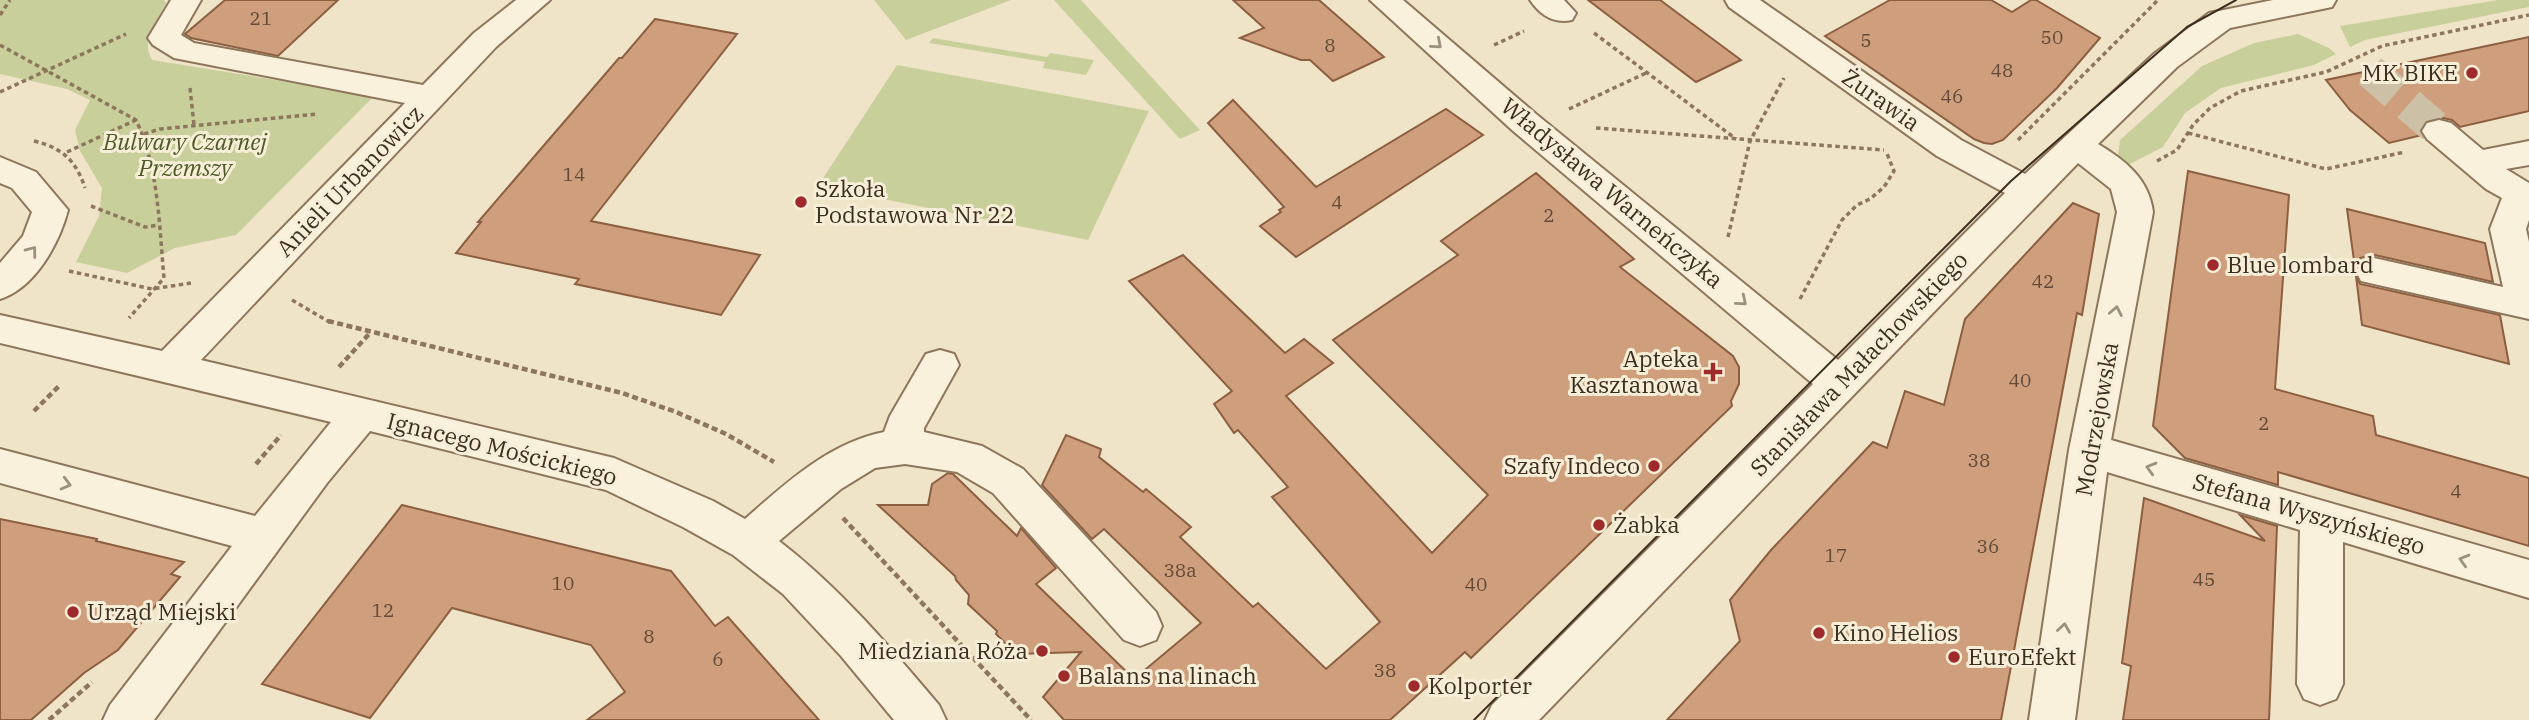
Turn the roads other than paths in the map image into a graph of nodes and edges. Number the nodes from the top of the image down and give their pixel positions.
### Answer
1 (536, 0) edge
2 (1385, 0) edge
3 (1740, 0) edge
4 (2321, 0) edge
5 (184, 4) edge
6 (2224, 10) edge
7 (430, 97) junction
8 (2445, 137) tunnel mouth
9 (2076, 146) junction
10 (2529, 153) edge
11 (2477, 163) junction
12 (0, 169) edge
13 (2028, 191) junction
14 (2525, 196) edge
15 (2374, 271) dead end
16 (0, 285) edge
17 (0, 329) edge
18 (940, 365) dead end
19 (170, 368) junction
20 (1840, 384) junction
21 (362, 413) junction
22 (905, 447) junction
23 (2089, 450) junction
24 (0, 466) edge
25 (2320, 517) junction
26 (264, 536) junction
27 (748, 542) junction
28 (2529, 579) edge
29 (1140, 626) dead end
30 (2320, 684) dead end
31 (126, 720) edge
32 (923, 720) edge
33 (1508, 720) edge
34 (2052, 720) edge

1 - 7 street, Anieli Urbanowicz
2 -> 20 street, Władysława Warneńczyka
3 - 13 street, Żurawia
4 - 6 street, Stanisława Małachowskiego
5 - 7 street
6 - 9 street, Stanisława Małachowskiego
7 - 19 street, Anieli Urbanowicz
8 - 11 street
9 - 13 street, Stanisława Małachowskiego
23 -> 9 street, Modrzejowska
10 - 11 street
11 - 14 street
16 -> 12 street
13 - 20 street, Stanisława Małachowskiego
14 - 15 street
17 - 19 street, Ignacego Mościckiego
18 - 22 street
19 - 21 street, Ignacego Mościckiego
20 - 33 street, Stanisława Małachowskiego
21 - 26 street
21 - 27 street, Ignacego Mościckiego
22 - 27 street
22 - 29 street
25 -> 23 street, Stefana Wyszyńskiego
34 -> 23 street, Modrzejowska
24 -> 26 street
28 -> 25 street, Stefana Wyszyńskiego
25 - 30 street
26 - 31 street
27 - 32 street, Ignacego Mościckiego

